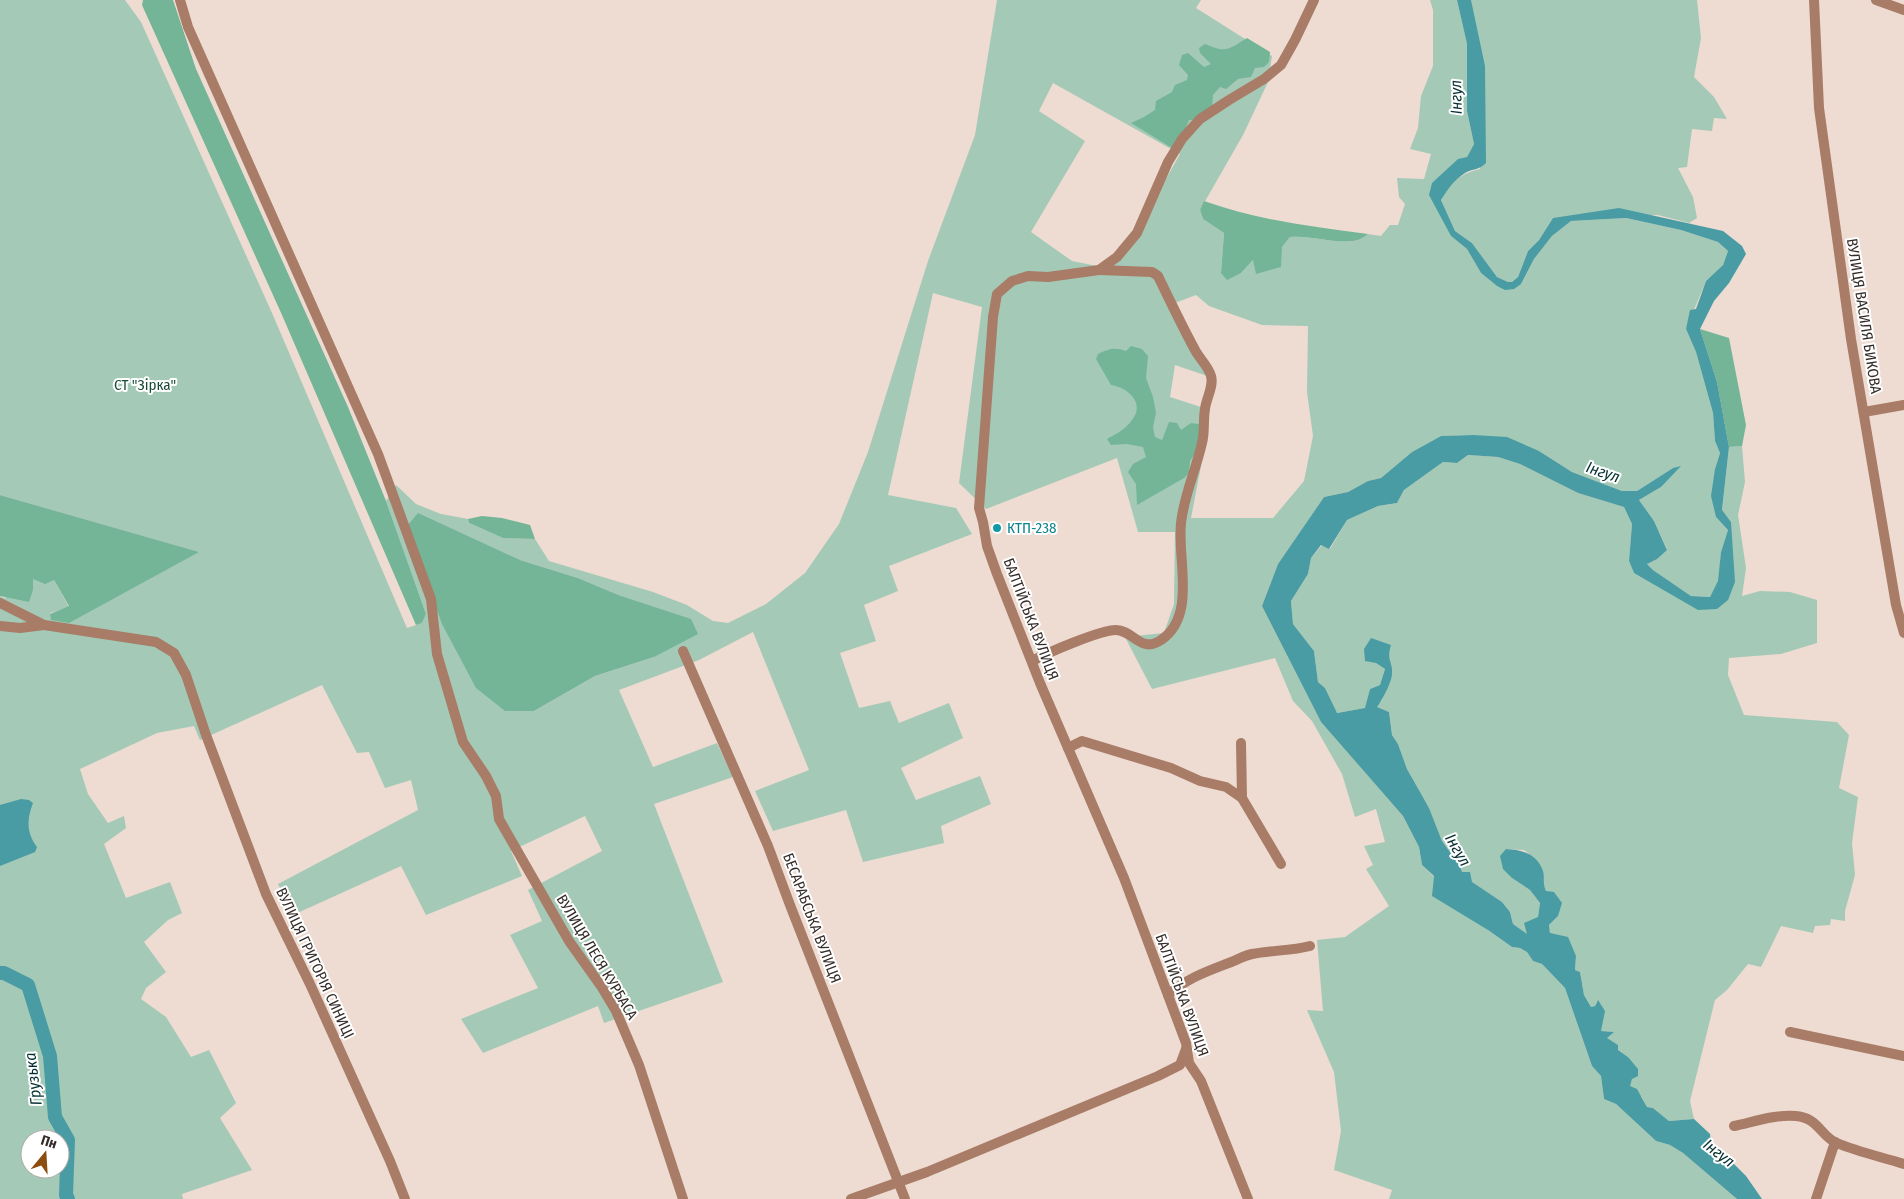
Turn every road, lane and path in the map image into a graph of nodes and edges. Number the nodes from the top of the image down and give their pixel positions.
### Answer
1 (180, 0) edge
2 (1314, 0) edge
3 (1814, 0) edge
4 (1876, 0) edge
5 (1904, 10) edge
6 (1099, 270) junction
7 (1904, 405) edge
8 (1864, 412) junction
9 (0, 603) edge
10 (44, 624) junction
11 (0, 626) edge
12 (1904, 633) edge
13 (683, 652) dead end
14 (1032, 662) junction
15 (1241, 743) dead end
16 (1068, 748) junction
17 (1242, 798) junction
18 (1280, 864) dead end
19 (1310, 946) dead end
20 (1168, 995) junction
21 (1790, 1032) dead end
22 (1186, 1043) junction
23 (1904, 1056) edge
24 (1734, 1126) dead end
25 (1835, 1142) junction
26 (1904, 1164) edge
27 (898, 1181) junction
28 (405, 1199) edge
29 (683, 1199) edge
30 (851, 1199) edge
31 (905, 1199) edge
32 (1248, 1199) edge
33 (1816, 1199) edge

1 - 29 street, ВУЛИЦЯ ЛЕСЯ КУРБАСА
2 - 6 street, БАЛТІЙСЬКА ВУЛИЦЯ
3 - 8 street, ВУЛИЦЯ ВАСИЛЯ БИКОВА
4 - 5 street
6 - 14 street, БАЛТІЙСЬКА ВУЛИЦЯ
6 - 14 street
7 - 8 street
8 - 12 street, ВУЛИЦЯ ВАСИЛЯ БИКОВА
9 - 10 street
10 - 11 street
10 - 28 street, ВУЛИЦЯ ГРИГОРІЯ СИНИЦІ
13 - 27 street, БЕСАРАБСЬКА ВУЛИЦЯ
14 - 16 street, БАЛТІЙСЬКА ВУЛИЦЯ
15 - 17 street
16 - 17 street
16 - 20 street, БАЛТІЙСЬКА ВУЛИЦЯ
17 - 18 street
19 - 20 street
20 - 22 street, БАЛТІЙСЬКА ВУЛИЦЯ
21 - 23 street
22 - 27 street
22 - 32 street, БАЛТІЙСЬКА ВУЛИЦЯ
24 - 25 street
25 - 26 street
25 - 33 street
27 - 30 street
27 - 31 street, БЕСАРАБСЬКА ВУЛИЦЯ

